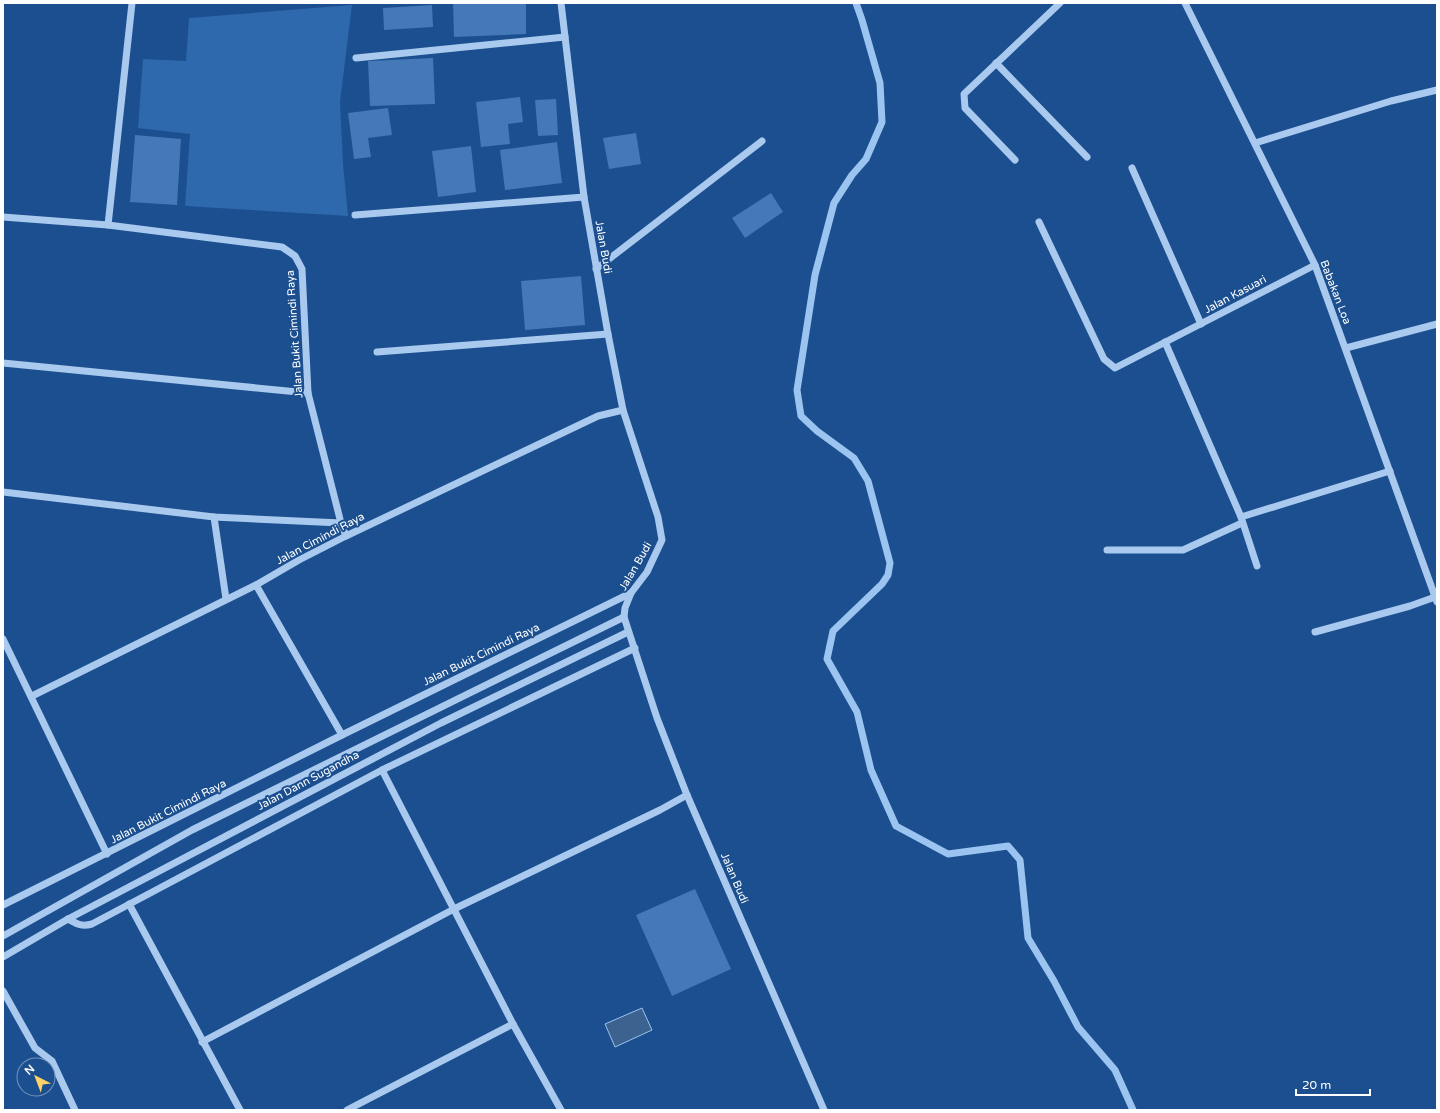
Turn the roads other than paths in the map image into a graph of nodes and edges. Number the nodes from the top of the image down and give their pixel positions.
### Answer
1 (132, 3) edge
2 (561, 3) edge
3 (1060, 3) edge
4 (1185, 3) edge
5 (565, 37) junction
6 (356, 58) dead end
7 (996, 63) junction
8 (1437, 90) edge
9 (762, 141) dead end
10 (1255, 143) junction
11 (1087, 157) dead end
12 (1015, 160) dead end
13 (1132, 168) dead end
14 (584, 197) junction
15 (355, 215) dead end
16 (3, 217) edge
17 (1039, 222) dead end
18 (108, 225) junction
19 (1315, 264) junction
20 (596, 268) junction
21 (1201, 324) junction
22 (1437, 324) edge
23 (608, 334) junction
24 (1165, 342) junction
25 (1346, 348) junction
26 (377, 352) dead end
27 (3, 363) edge
28 (308, 393) junction
29 (623, 410) junction
30 (1390, 471) junction
31 (3, 492) edge
32 (214, 517) junction
33 (1242, 520) junction
34 (341, 523) junction
35 (346, 536) junction
36 (1107, 550) dead end
37 (1257, 566) dead end
38 (256, 585) junction
39 (631, 593) junction
40 (226, 599) junction
41 (1436, 599) edge
42 (624, 616) junction
43 (628, 632) junction
44 (1314, 632) dead end
45 (3, 639) edge
46 (635, 648) junction
47 (32, 696) junction
48 (342, 735) junction
49 (382, 770) junction
50 (687, 795) junction
51 (107, 854) junction
52 (129, 904) junction
53 (3, 905) edge
54 (454, 908) junction
55 (68, 919) junction
56 (3, 936) edge
57 (3, 957) edge
58 (3, 991) edge
59 (513, 1024) junction
60 (202, 1042) junction
61 (75, 1110) edge
62 (240, 1110) edge
63 (346, 1110) edge
64 (561, 1110) edge
65 (824, 1110) edge

1 - 18 street
2 - 5 street, Jalan Budi
3 - 7 street
4 - 10 street, Babakan Loa
5 - 6 street
5 - 14 street, Jalan Budi
7 - 11 street
7 - 12 street
8 - 10 street
9 - 20 street
10 - 19 street, Babakan Loa
13 - 21 street
14 - 15 street
14 - 20 street, Jalan Budi
16 - 18 street, Jalan Bukit Cimindi Raya
17 - 24 street, Jalan Kasuari
18 - 28 street, Jalan Bukit Cimindi Raya
19 - 21 street, Jalan Kasuari
19 - 25 street, Babakan Loa
20 - 23 street, Jalan Budi
21 - 24 street, Jalan Kasuari
22 - 25 street
23 - 26 street
23 - 29 street, Jalan Budi
24 - 33 street
25 - 30 street, Babakan Loa
27 - 28 street
28 - 34 street, Jalan Bukit Cimindi Raya
29 - 35 street, Jalan Cimindi Raya
29 - 39 street, Jalan Budi
30 - 33 street
30 - 41 street, Babakan Loa
31 - 32 street
32 - 34 street
32 - 40 street
33 - 36 street
33 - 37 street
34 - 35 street, Jalan Bukit Cimindi Raya
35 - 38 street, Jalan Cimindi Raya
38 - 40 street, Jalan Cimindi Raya
38 - 48 street
39 - 42 street, Jalan Budi
39 - 48 street, Jalan Bukit Cimindi Raya
40 - 47 street, Jalan Cimindi Raya
41 - 44 street
42 - 43 street, Jalan Budi
42 - 56 street, Jalan Dann Sugandha
43 - 46 street, Jalan Budi
43 - 55 street, Jalan Dann Sugandha
45 - 47 street
46 - 49 street
46 - 50 street, Jalan Budi
47 - 51 street
48 - 51 street, Jalan Bukit Cimindi Raya
49 - 52 street
49 - 54 street
50 - 54 street
50 - 65 street, Jalan Budi
51 - 53 street, Jalan Bukit Cimindi Raya
52 - 55 street
52 - 60 street
54 - 59 street
54 - 60 street
55 - 57 street, Jalan Dann Sugandha
58 - 61 street
59 - 63 street
59 - 64 street
60 - 62 street

